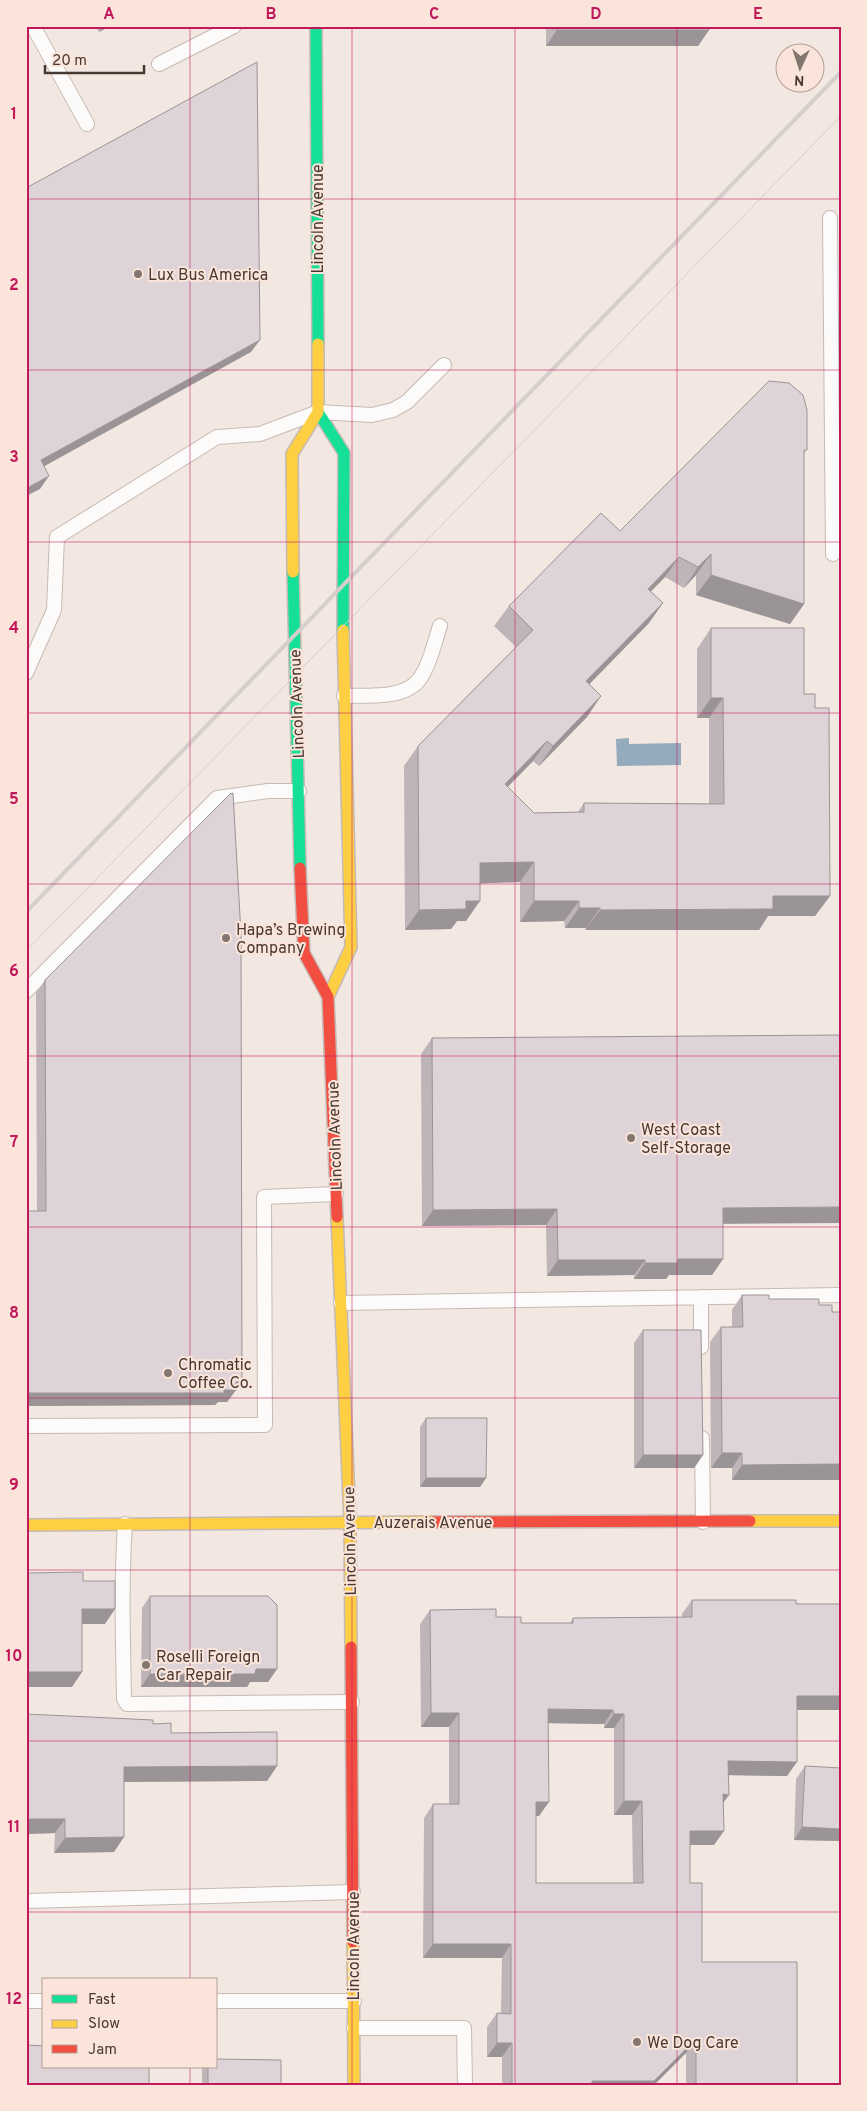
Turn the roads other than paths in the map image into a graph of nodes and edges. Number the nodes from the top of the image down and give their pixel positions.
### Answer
1 (33, 26) edge
2 (234, 26) edge
3 (316, 26) edge
4 (159, 64) dead end
5 (88, 124) dead end
6 (830, 218) dead end
7 (444, 365) dead end
8 (318, 412) junction
9 (833, 554) dead end
10 (440, 626) dead end
11 (26, 673) edge
12 (344, 696) junction
13 (299, 791) junction
14 (26, 991) edge
15 (328, 997) junction
16 (336, 1194) junction
17 (841, 1295) edge
18 (701, 1298) junction
19 (341, 1303) junction
20 (701, 1356) edge
21 (702, 1424) edge
22 (26, 1426) edge
23 (841, 1521) edge
24 (350, 1522) junction
25 (703, 1522) junction
26 (124, 1524) junction
27 (26, 1525) edge
28 (352, 1702) junction
29 (353, 1892) junction
30 (26, 1901) edge
31 (26, 2001) edge
32 (42, 2001) edge
33 (218, 2001) edge
34 (354, 2001) junction
35 (354, 2028) junction
36 (354, 2085) edge
37 (465, 2085) edge

1 - 5 lane
2 - 4 lane
3 - 8 main road, Lincoln Avenue
6 - 9 lane
7 - 8 lane
8 - 11 lane
8 - 12 main road, Lincoln Avenue
8 - 13 main road, Lincoln Avenue
10 - 12 lane
12 - 15 main road, Lincoln Avenue
13 - 14 lane
13 - 15 main road, Lincoln Avenue
15 - 16 main road, Lincoln Avenue
16 - 19 main road, Lincoln Avenue
16 - 22 lane
17 - 18 lane
18 - 19 lane
18 - 20 lane
19 - 24 main road, Lincoln Avenue
21 - 25 lane
23 - 25 main road, Auzerais Avenue
24 - 25 main road, Auzerais Avenue
24 - 26 main road, Auzerais Avenue
24 - 28 main road, Lincoln Avenue
26 - 27 main road, Auzerais Avenue
26 - 28 lane
28 - 29 main road, Lincoln Avenue
29 - 30 lane
29 - 34 main road, Lincoln Avenue
31 - 32 lane
33 - 34 lane
34 - 35 main road, Lincoln Avenue
35 - 36 main road, Lincoln Avenue
35 - 37 lane

